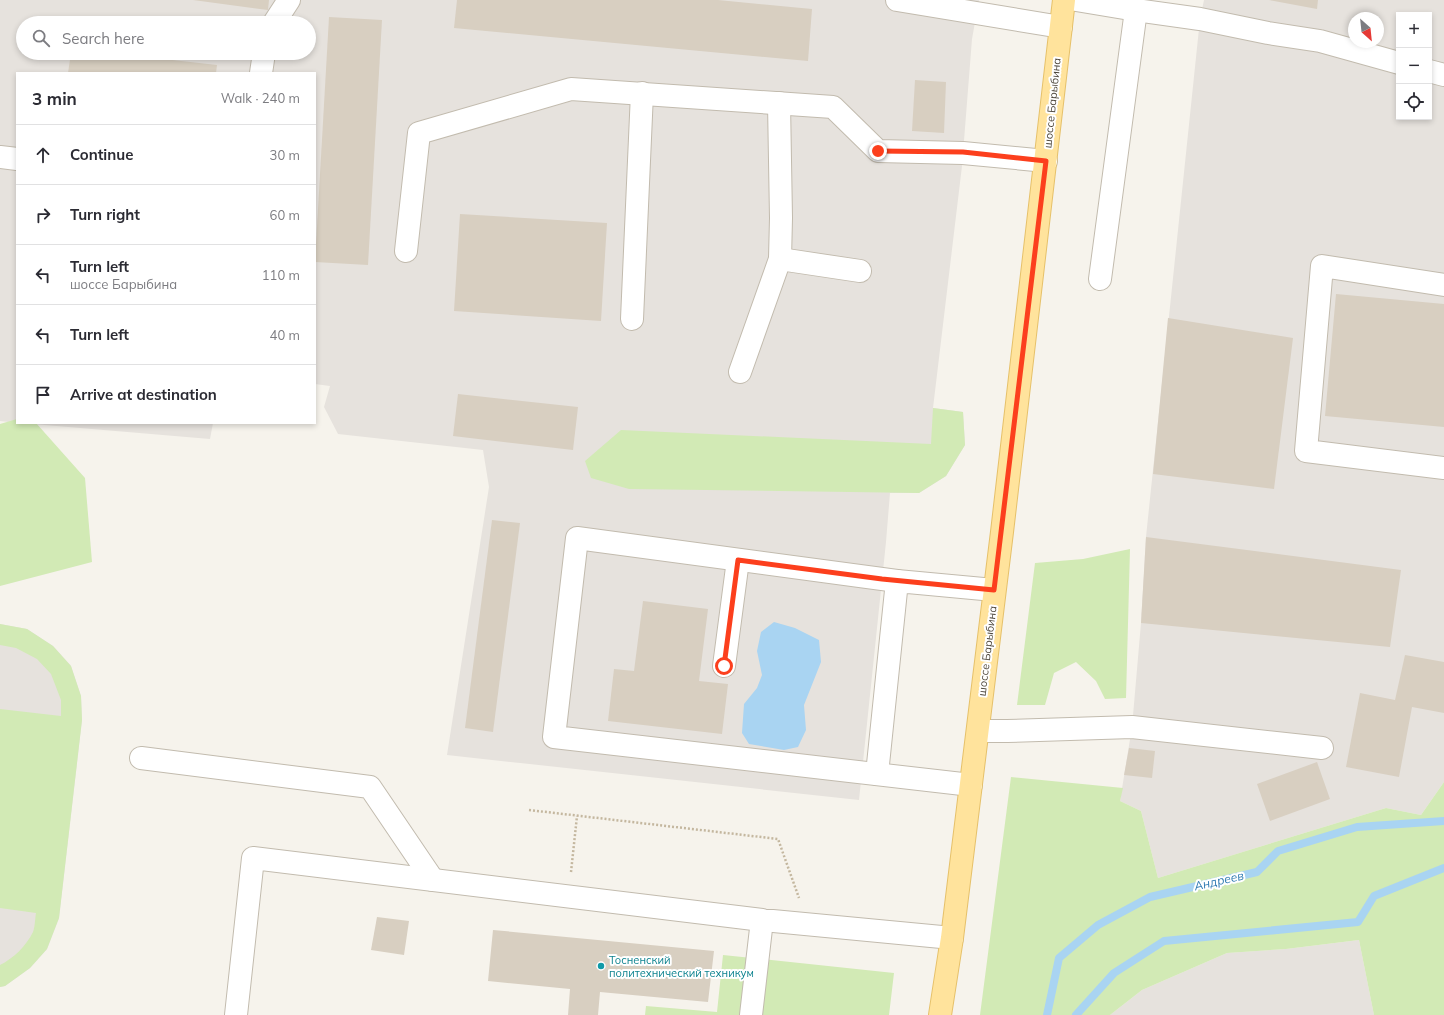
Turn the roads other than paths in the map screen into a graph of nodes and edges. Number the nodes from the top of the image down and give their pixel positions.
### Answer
1 (289, 0) edge
2 (897, 0) edge
3 (1064, 0) edge
4 (1076, 0) edge
5 (1136, 10) junction
6 (279, 16) edge
7 (1061, 27) junction
8 (263, 60) edge
9 (1396, 62) edge
10 (261, 72) edge
11 (1432, 72) edge
12 (1444, 75) edge
13 (642, 93) junction
14 (779, 103) junction
15 (0, 157) edge
16 (16, 159) edge
17 (1046, 161) junction
18 (406, 251) dead end
19 (780, 259) junction
20 (860, 271) dead end
21 (1100, 278) dead end
22 (1444, 285) edge
23 (632, 319) dead end
24 (740, 372) dead end
25 (1444, 468) edge
26 (738, 560) junction
27 (898, 581) junction
28 (994, 590) junction
29 (724, 666) dead end
30 (978, 731) junction
31 (1322, 748) dead end
32 (141, 758) dead end
33 (878, 774) junction
34 (971, 785) junction
35 (433, 880) junction
36 (762, 920) junction
37 (952, 938) junction
38 (236, 1015) edge
39 (751, 1015) edge
40 (940, 1015) edge

1 - 6 lane
2 - 7 lane
3 - 7 main road, шоссе Барыбина
4 - 5 lane
5 - 9 lane
5 - 21 lane
7 - 17 main road, шоссе Барыбина
8 - 10 lane
11 - 12 lane
13 - 14 lane
13 - 18 lane
13 - 23 lane
14 - 17 lane
14 - 19 lane
15 - 16 lane
17 - 28 main road, шоссе Барыбина
19 - 20 lane
19 - 24 lane
22 - 25 lane
26 - 27 lane
26 - 29 lane
26 - 33 lane
27 - 28 lane
27 - 33 lane
28 - 30 main road, шоссе Барыбина
30 - 31 lane
30 - 34 main road, шоссе Барыбина
32 - 35 lane
33 - 34 lane
34 - 37 main road, шоссе Барыбина
35 - 36 lane
35 - 38 lane
36 - 37 lane
36 - 39 lane
37 - 40 main road, шоссе Барыбина

